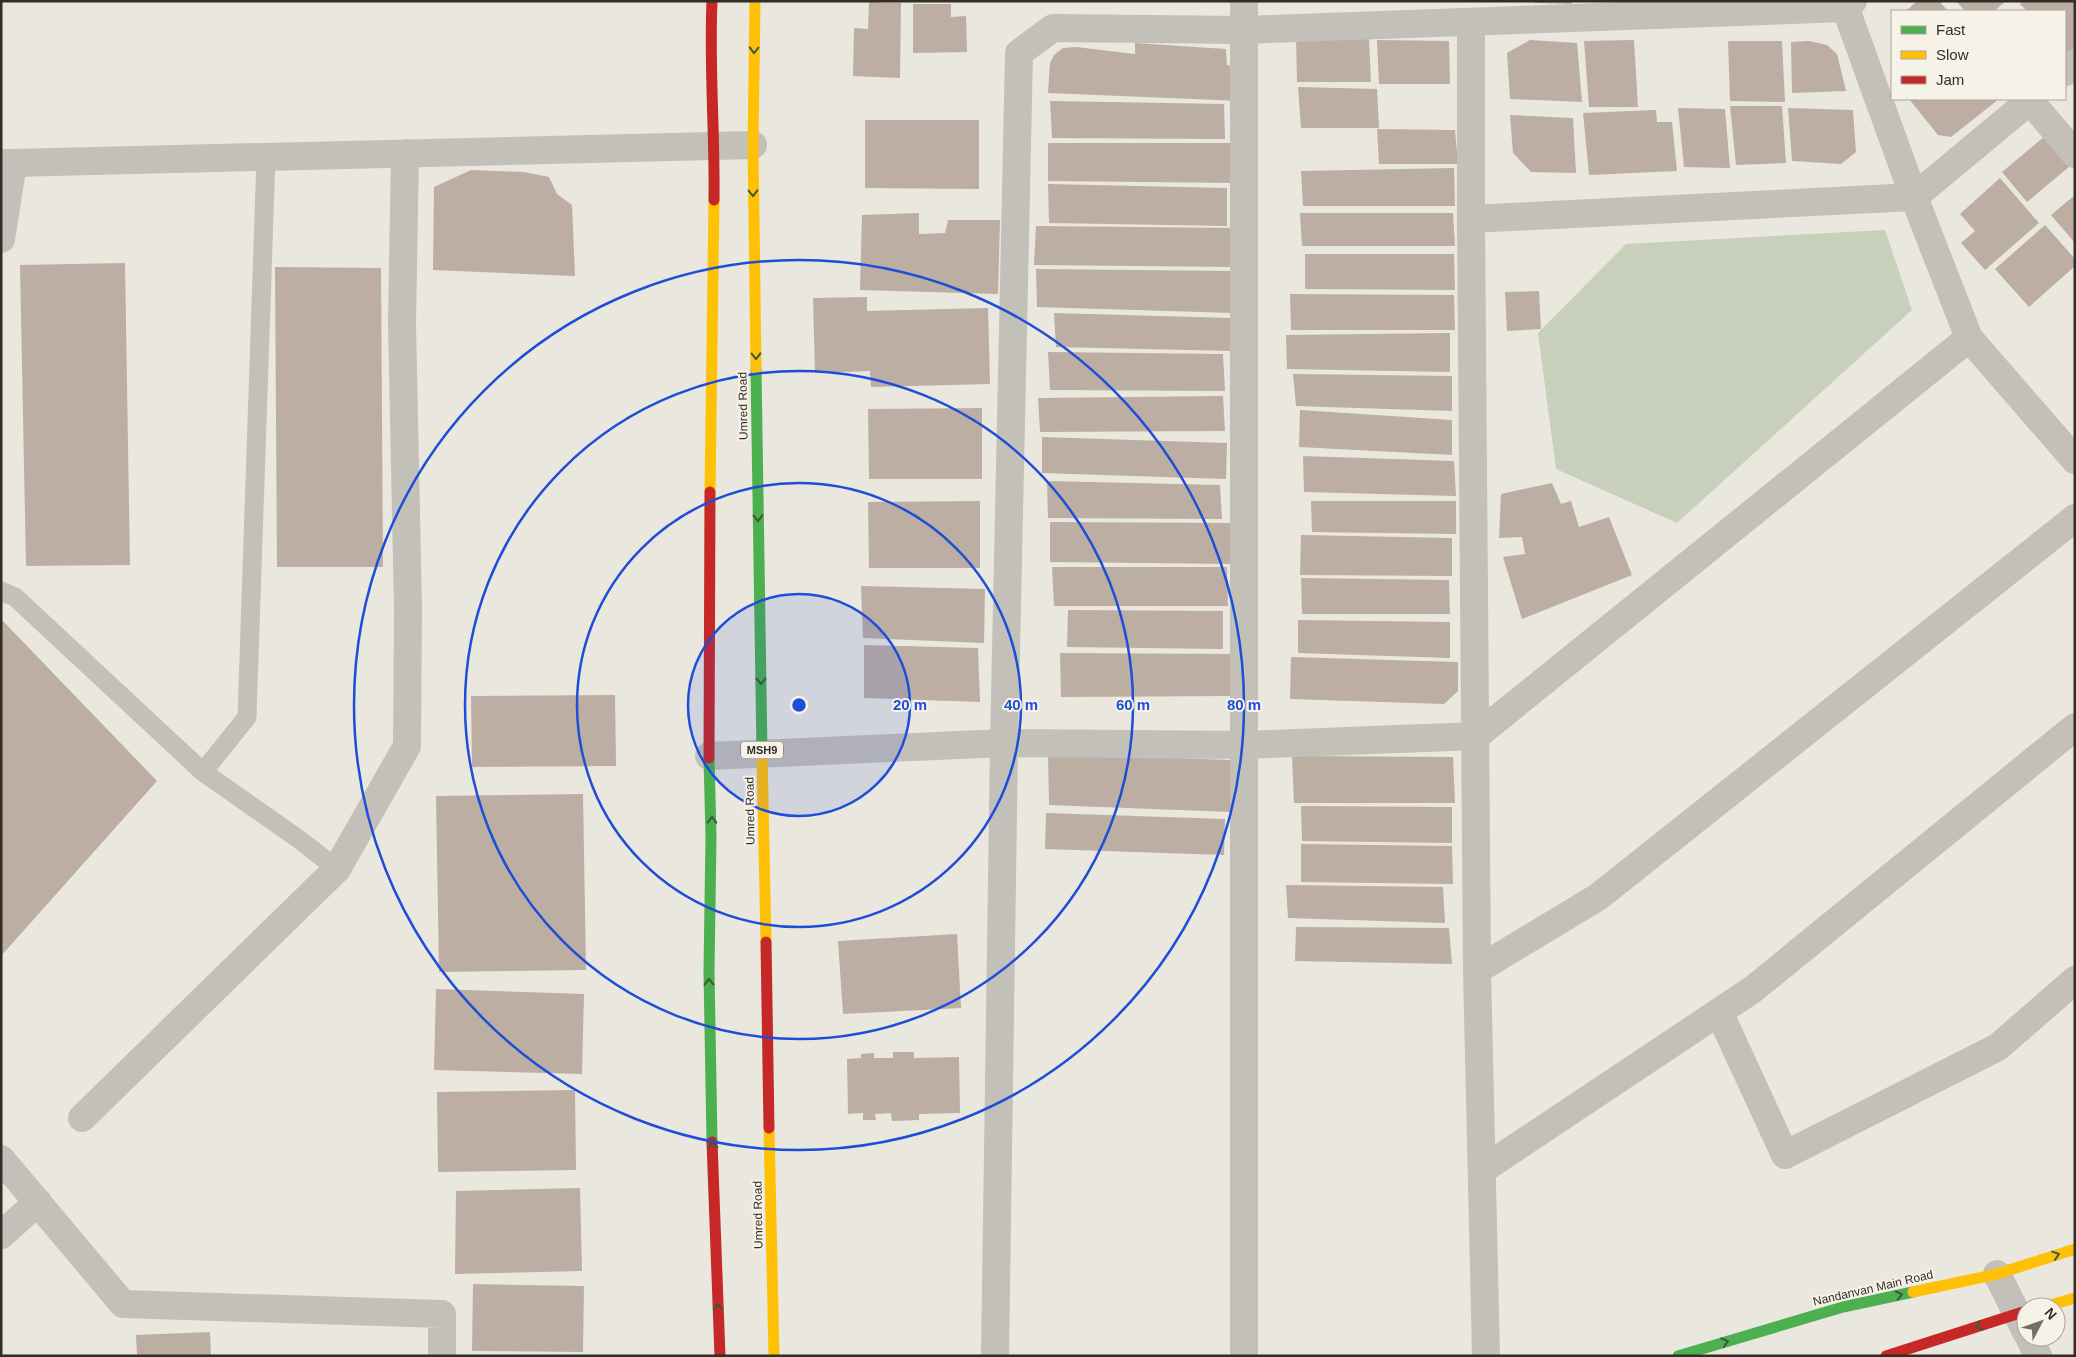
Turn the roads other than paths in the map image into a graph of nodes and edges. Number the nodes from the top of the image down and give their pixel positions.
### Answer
1 (703, 1) edge
2 (712, 1) edge
3 (755, 1) edge
4 (1244, 1) edge
5 (1847, 3) edge
6 (1471, 22) junction
7 (1244, 30) junction
8 (710, 43) junction
9 (2031, 100) edge
10 (753, 145) junction
11 (715, 146) junction
12 (405, 153) junction
13 (2075, 154) edge
14 (266, 157) junction
15 (5, 166) edge
16 (1914, 197) junction
17 (1470, 219) junction
18 (1, 239) edge
19 (1969, 338) junction
20 (2075, 460) edge
21 (2075, 518) edge
22 (1, 592) edge
23 (2075, 727) edge
24 (1476, 736) junction
25 (1004, 743) junction
26 (1244, 745) junction
27 (762, 754) junction
28 (709, 756) junction
29 (203, 772) junction
30 (337, 868) junction
31 (1477, 970) junction
32 (2075, 980) edge
33 (1719, 1012) junction
34 (82, 1118) dead end
35 (1, 1159) edge
36 (1482, 1170) junction
37 (38, 1202) junction
38 (1, 1234) edge
39 (2075, 1249) edge
40 (1997, 1274) junction
41 (2016, 1309) edge
42 (2016, 1326) edge
43 (442, 1356) edge
44 (720, 1356) edge
45 (774, 1356) edge
46 (995, 1356) edge
47 (1244, 1356) edge
48 (1486, 1356) edge
49 (1678, 1356) edge
50 (1886, 1356) edge

1 - 8 main road
2 - 8 main road
3 -> 10 main road, Umred Road
4 - 7 street
5 - 6 street
5 - 16 street
6 - 7 street
6 - 17 street
7 - 25 street
7 - 26 street
8 - 11 main road
9 - 13 street
9 - 16 street
10 - 11 street
10 -> 27 main road, Umred Road / MSH9
11 - 12 street
11 - 28 main road
12 - 14 street
12 - 30 street
14 - 15 street
14 - 29 lane
15 - 18 street
16 - 17 street
16 - 19 street
17 - 24 street
19 - 20 street
19 - 24 street
21 - 31 street
22 - 29 lane
23 - 33 street
24 - 26 street
24 - 31 street
25 - 26 street
25 - 27 street
25 - 46 street
26 - 47 street
27 - 28 street
27 - 45 main road, Umred Road / MSH9
44 -> 28 main road
29 - 30 lane
30 - 34 street
31 - 36 street
32 - 33 street
33 - 36 street
35 - 37 street
36 - 48 street
37 - 38 street
37 - 43 street
40 -> 39 main road, Nandanvan Main Road
40 - 41 street
49 -> 40 main road, Nandanvan Main Road
42 -> 50 main road

